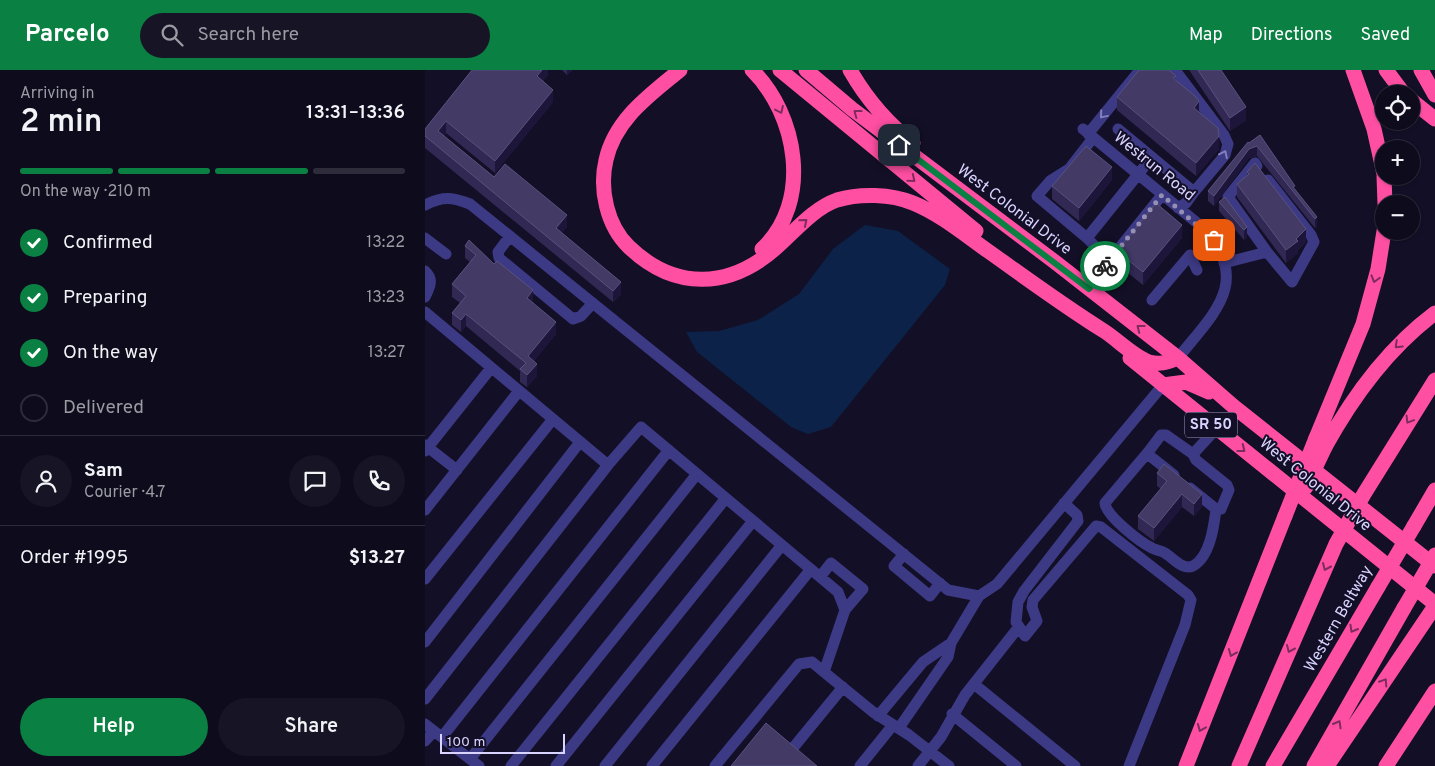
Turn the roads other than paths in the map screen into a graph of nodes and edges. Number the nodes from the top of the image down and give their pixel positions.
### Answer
1 (680, 70) edge
2 (692, 70) edge
3 (752, 70) edge
4 (780, 70) edge
5 (806, 70) edge
6 (850, 70) edge
7 (1141, 70) edge
8 (1175, 70) edge
9 (1353, 70) edge
10 (1386, 70) edge
11 (1421, 70) edge
12 (1397, 85) edge
13 (1435, 96) edge
14 (1420, 107) edge
15 (1435, 119) edge
16 (1118, 129) dead end
17 (1088, 133) junction
18 (1376, 140) edge
19 (1151, 157) junction
20 (1138, 174) junction
21 (1195, 192) junction
22 (1162, 195) junction
23 (425, 205) edge
24 (1178, 208) junction
25 (510, 236) junction
26 (425, 238) edge
27 (1087, 238) junction
28 (1383, 240) edge
29 (1267, 252) junction
30 (446, 254) dead end
31 (1109, 261) junction
32 (1055, 262) junction
33 (1224, 263) junction
34 (1197, 270) dead end
35 (425, 271) edge
36 (1089, 289) junction
37 (425, 296) edge
38 (1152, 300) dead end
39 (593, 303) junction
40 (425, 312) edge
41 (1435, 313) edge
42 (1084, 320) junction
43 (1178, 358) junction
44 (491, 368) junction
45 (1435, 380) edge
46 (1163, 385) junction
47 (519, 391) junction
48 (1233, 406) junction
49 (553, 419) junction
50 (1216, 429) junction
51 (580, 442) junction
52 (1320, 443) junction
53 (426, 448) edge
54 (669, 450) junction
55 (1149, 450) junction
56 (1193, 454) junction
57 (608, 465) junction
58 (457, 470) junction
59 (697, 474) junction
60 (1435, 490) edge
61 (726, 498) junction
62 (1064, 504) junction
63 (1357, 506) junction
64 (425, 510) edge
65 (1216, 510) junction
66 (753, 521) junction
67 (1344, 530) junction
68 (782, 545) junction
69 (903, 554) junction
70 (1435, 555) edge
71 (1435, 566) edge
72 (811, 569) junction
73 (820, 577) junction
74 (425, 579) edge
75 (940, 583) junction
76 (979, 596) junction
77 (1435, 605) edge
78 (845, 610) junction
79 (1019, 628) junction
80 (425, 642) edge
81 (951, 643) junction
82 (824, 672) junction
83 (974, 684) junction
84 (843, 687) junction
85 (1435, 691) edge
86 (425, 699) edge
87 (952, 714) junction
88 (878, 716) junction
89 (896, 726) junction
90 (434, 730) edge
91 (425, 742) edge
92 (792, 748) edge
93 (930, 751) junction
94 (475, 763) edge
95 (511, 766) edge
96 (556, 766) edge
97 (605, 766) edge
98 (652, 766) edge
99 (715, 766) edge
100 (860, 766) edge
101 (918, 766) edge
102 (949, 766) edge
103 (1016, 766) edge
104 (1075, 766) edge
105 (1129, 766) edge
106 (1186, 766) edge
107 (1239, 766) edge
108 (1273, 766) edge
109 (1314, 766) edge
110 (1327, 766) edge
111 (1386, 766) edge

1 -> 42 highway
3 -> 2 highway
4 -> 42 highway, West Colonial Drive / SR 50
32 -> 5 highway, West Colonial Drive / SR 50
6 - 32 highway
7 -> 17 street
21 -> 8 street
9 - 18 highway
10 - 12 highway
11 - 13 highway
14 - 15 highway
16 - 19 street
17 - 20 street, Westrun Road
17 - 27 street
19 - 20 street
19 - 21 street
20 - 22 street, Westrun Road
20 - 27 street
21 - 24 street
22 - 24 street, Westrun Road
22 - 31 street
23 - 25 street
24 - 33 street, Westrun Road
25 - 39 street
25 - 39 street
26 - 30 street
27 - 31 street
28 -> 52 highway
29 - 29 street
29 - 33 street
31 - 36 street
32 - 36 highway, West Colonial Drive / SR 50
33 - 43 street, Westrun Road
34 - 38 street
35 - 37 street
43 -> 36 highway, West Colonial Drive / SR 50
39 - 69 street
40 - 44 street
41 -> 52 highway
42 - 43 highway
42 - 46 highway, West Colonial Drive / SR 50
43 - 48 highway, West Colonial Drive / SR 50
44 - 47 street
44 - 53 street
45 -> 63 highway
46 - 48 highway
46 - 50 highway, West Colonial Drive / SR 50
46 - 62 street
47 - 49 street
47 - 58 street
48 - 63 highway, West Colonial Drive / SR 50
49 - 51 street
49 - 74 street
50 - 56 street
50 -> 67 highway, West Colonial Drive / SR 50
51 - 57 street
51 - 80 street
52 -> 106 highway, bridge
53 - 58 street
54 - 57 street
54 - 59 street
54 - 90 street
55 - 56 street
55 - 65 street
55 - 65 street
56 - 65 street
57 - 86 street
58 - 64 street
59 - 61 street
59 - 94 street
60 -> 108 highway, Western Beltway, bridge
61 - 66 street
61 - 95 street
62 - 76 street
62 - 79 street
63 - 67 highway
63 - 71 highway, West Colonial Drive / SR 50
66 - 68 street
66 - 96 street
67 - 77 highway, West Colonial Drive / SR 50
67 -> 107 highway
68 - 72 street
68 - 97 street
69 - 75 street
69 - 75 street
109 -> 70 highway, bridge
72 - 73 street
72 - 98 street
73 - 78 street
73 - 78 street
75 - 76 street
76 - 81 street
110 -> 77 highway
78 - 82 street
79 - 83 street
79 - 105 street
81 - 88 street
81 - 89 street
82 - 84 street
82 - 99 street
83 - 87 street
83 - 104 street
84 - 88 street
84 - 92 street
85 - 111 highway
87 - 93 street
87 - 103 street
88 - 89 street
89 - 93 street
89 - 100 street
90 - 91 street
90 - 94 street
93 - 101 street
93 - 102 street

